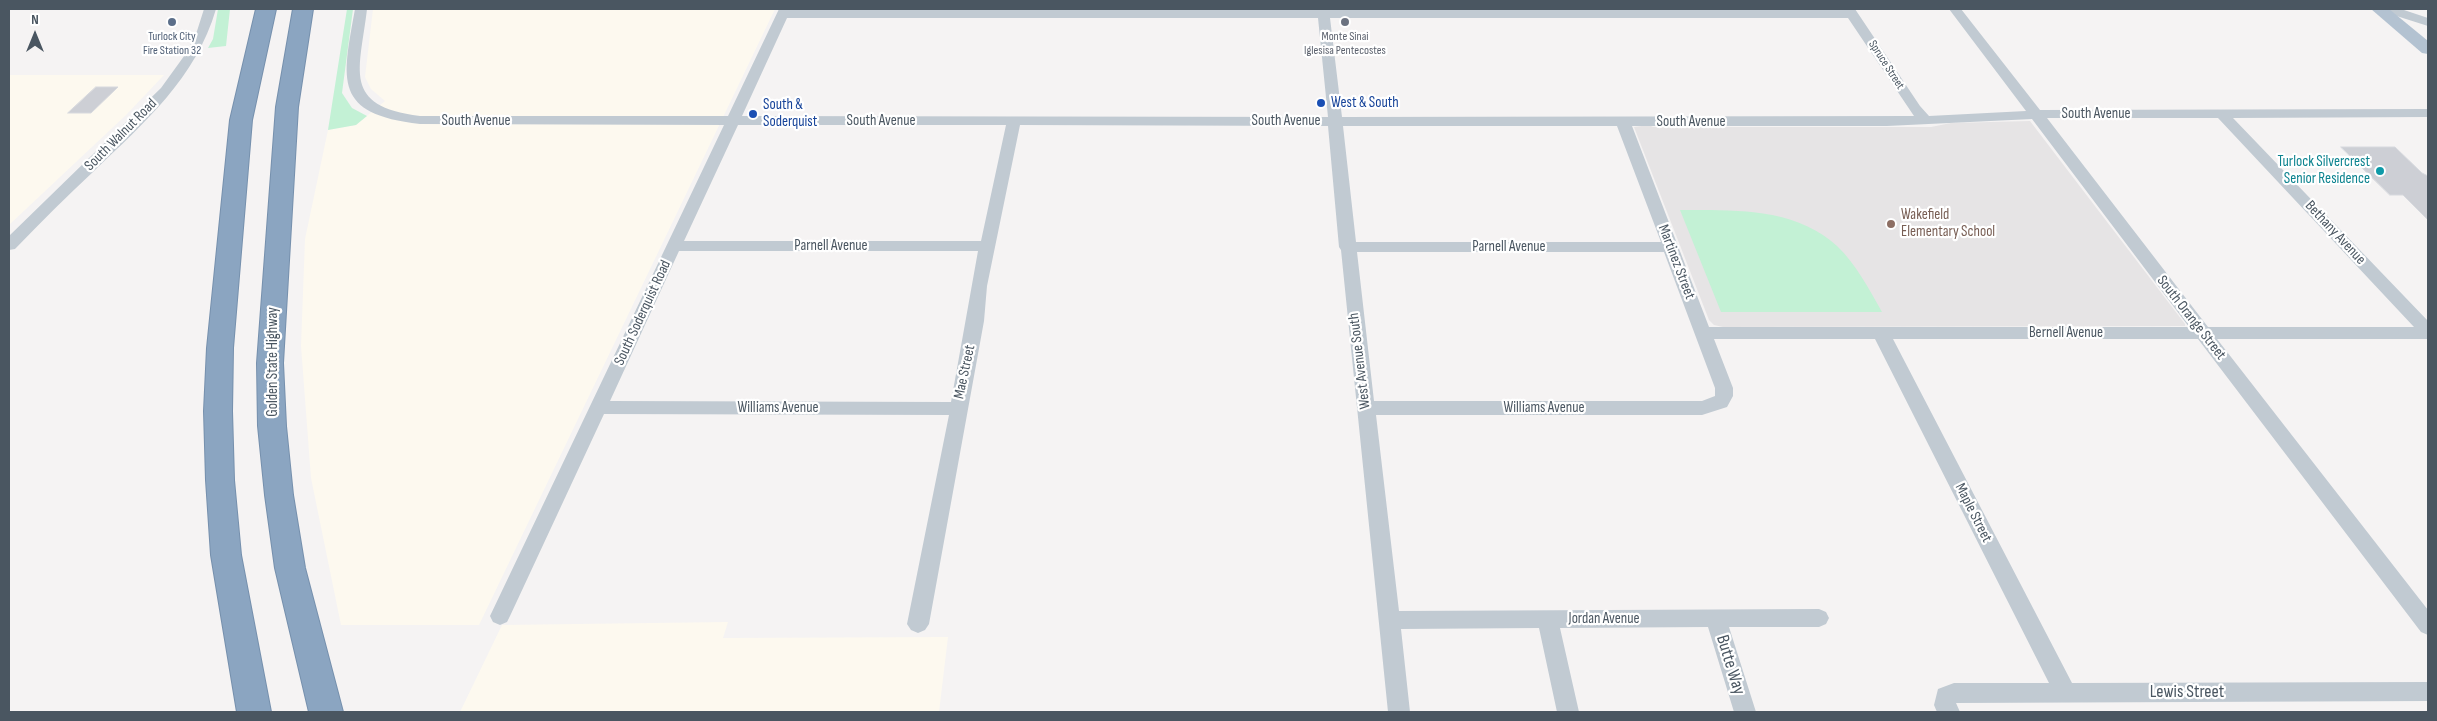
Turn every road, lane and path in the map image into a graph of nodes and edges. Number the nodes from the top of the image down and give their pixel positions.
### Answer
1 (210, 9) edge
2 (266, 9) edge
3 (302, 9) edge
4 (362, 9) edge
5 (1955, 9) edge
6 (2379, 9) edge
7 (2393, 10) edge
8 (784, 11) edge
9 (1323, 11) edge
10 (1850, 11) edge
11 (2428, 22) edge
12 (2428, 37) edge
13 (2428, 49) edge
14 (2222, 113) junction
15 (2428, 113) edge
16 (2035, 114) junction
17 (1925, 120) junction
18 (734, 121) junction
19 (1014, 121) junction
20 (1334, 121) junction
21 (1623, 122) junction
22 (9, 245) edge
23 (675, 246) junction
24 (988, 246) junction
25 (1347, 247) junction
26 (1670, 247) junction
27 (2428, 332) edge
28 (1703, 333) junction
29 (1882, 333) junction
30 (2203, 333) junction
31 (1721, 402) joint
32 (598, 407) junction
33 (1366, 408) junction
34 (958, 409) junction
35 (500, 616) dead end
36 (1819, 618) dead end
37 (1548, 619) junction
38 (1716, 619) junction
39 (1389, 620) junction
40 (918, 624) dead end
41 (2428, 626) edge
42 (2064, 692) junction
43 (2428, 692) edge
44 (1947, 704) edge
45 (254, 712) edge
46 (326, 712) edge
47 (1399, 712) edge
48 (1568, 712) edge
49 (1745, 712) edge

1 - 22 street, South Walnut Road
2 - 45 highway
3 - 46 highway, Golden State Highway
4 - 18 street, South Avenue
5 - 16 street, South Orange Street
6 - 13 main road
7 - 11 street
7 - 12 main road
8 - 9 street
8 - 18 street, South Soderquist Road
9 - 10 street
9 - 20 street, West Avenue South
10 - 17 street, Spruce Street
14 - 15 street, South Avenue
14 - 16 street, South Avenue
14 - 27 street, Bethany Avenue
16 - 17 street, South Avenue
16 - 30 street, South Orange Street
17 - 21 street, South Avenue
18 - 19 street, South Avenue
18 - 23 street, South Soderquist Road
19 - 20 street, South Avenue
19 - 24 street, Mae Street
20 - 21 street, South Avenue
20 - 25 street, West Avenue South
21 - 26 street, Martinez Street
23 - 24 street, Parnell Avenue
23 - 32 street, South Soderquist Road
24 - 34 street, Mae Street
25 - 26 street, Parnell Avenue
25 - 33 street, West Avenue South
26 - 28 street, Martinez Street
27 - 30 street, Bernell Avenue
28 - 29 street, Bernell Avenue
28 - 31 street, Martinez Street
29 - 30 street, Bernell Avenue
29 - 42 street, Maple Street
30 - 41 street, South Orange Street
31 - 33 street, Williams Avenue
32 - 34 street, Williams Avenue
32 - 35 street, South Soderquist Road
33 - 39 street, West Avenue South
34 - 40 street, Mae Street
36 - 38 street, Jordan Avenue
37 - 38 street, Jordan Avenue
37 - 39 street, Jordan Avenue
37 - 48 street
38 - 49 street, Butte Way
39 - 47 street, West Avenue South
42 - 43 street, Lewis Street
42 - 44 street, Lewis Street

